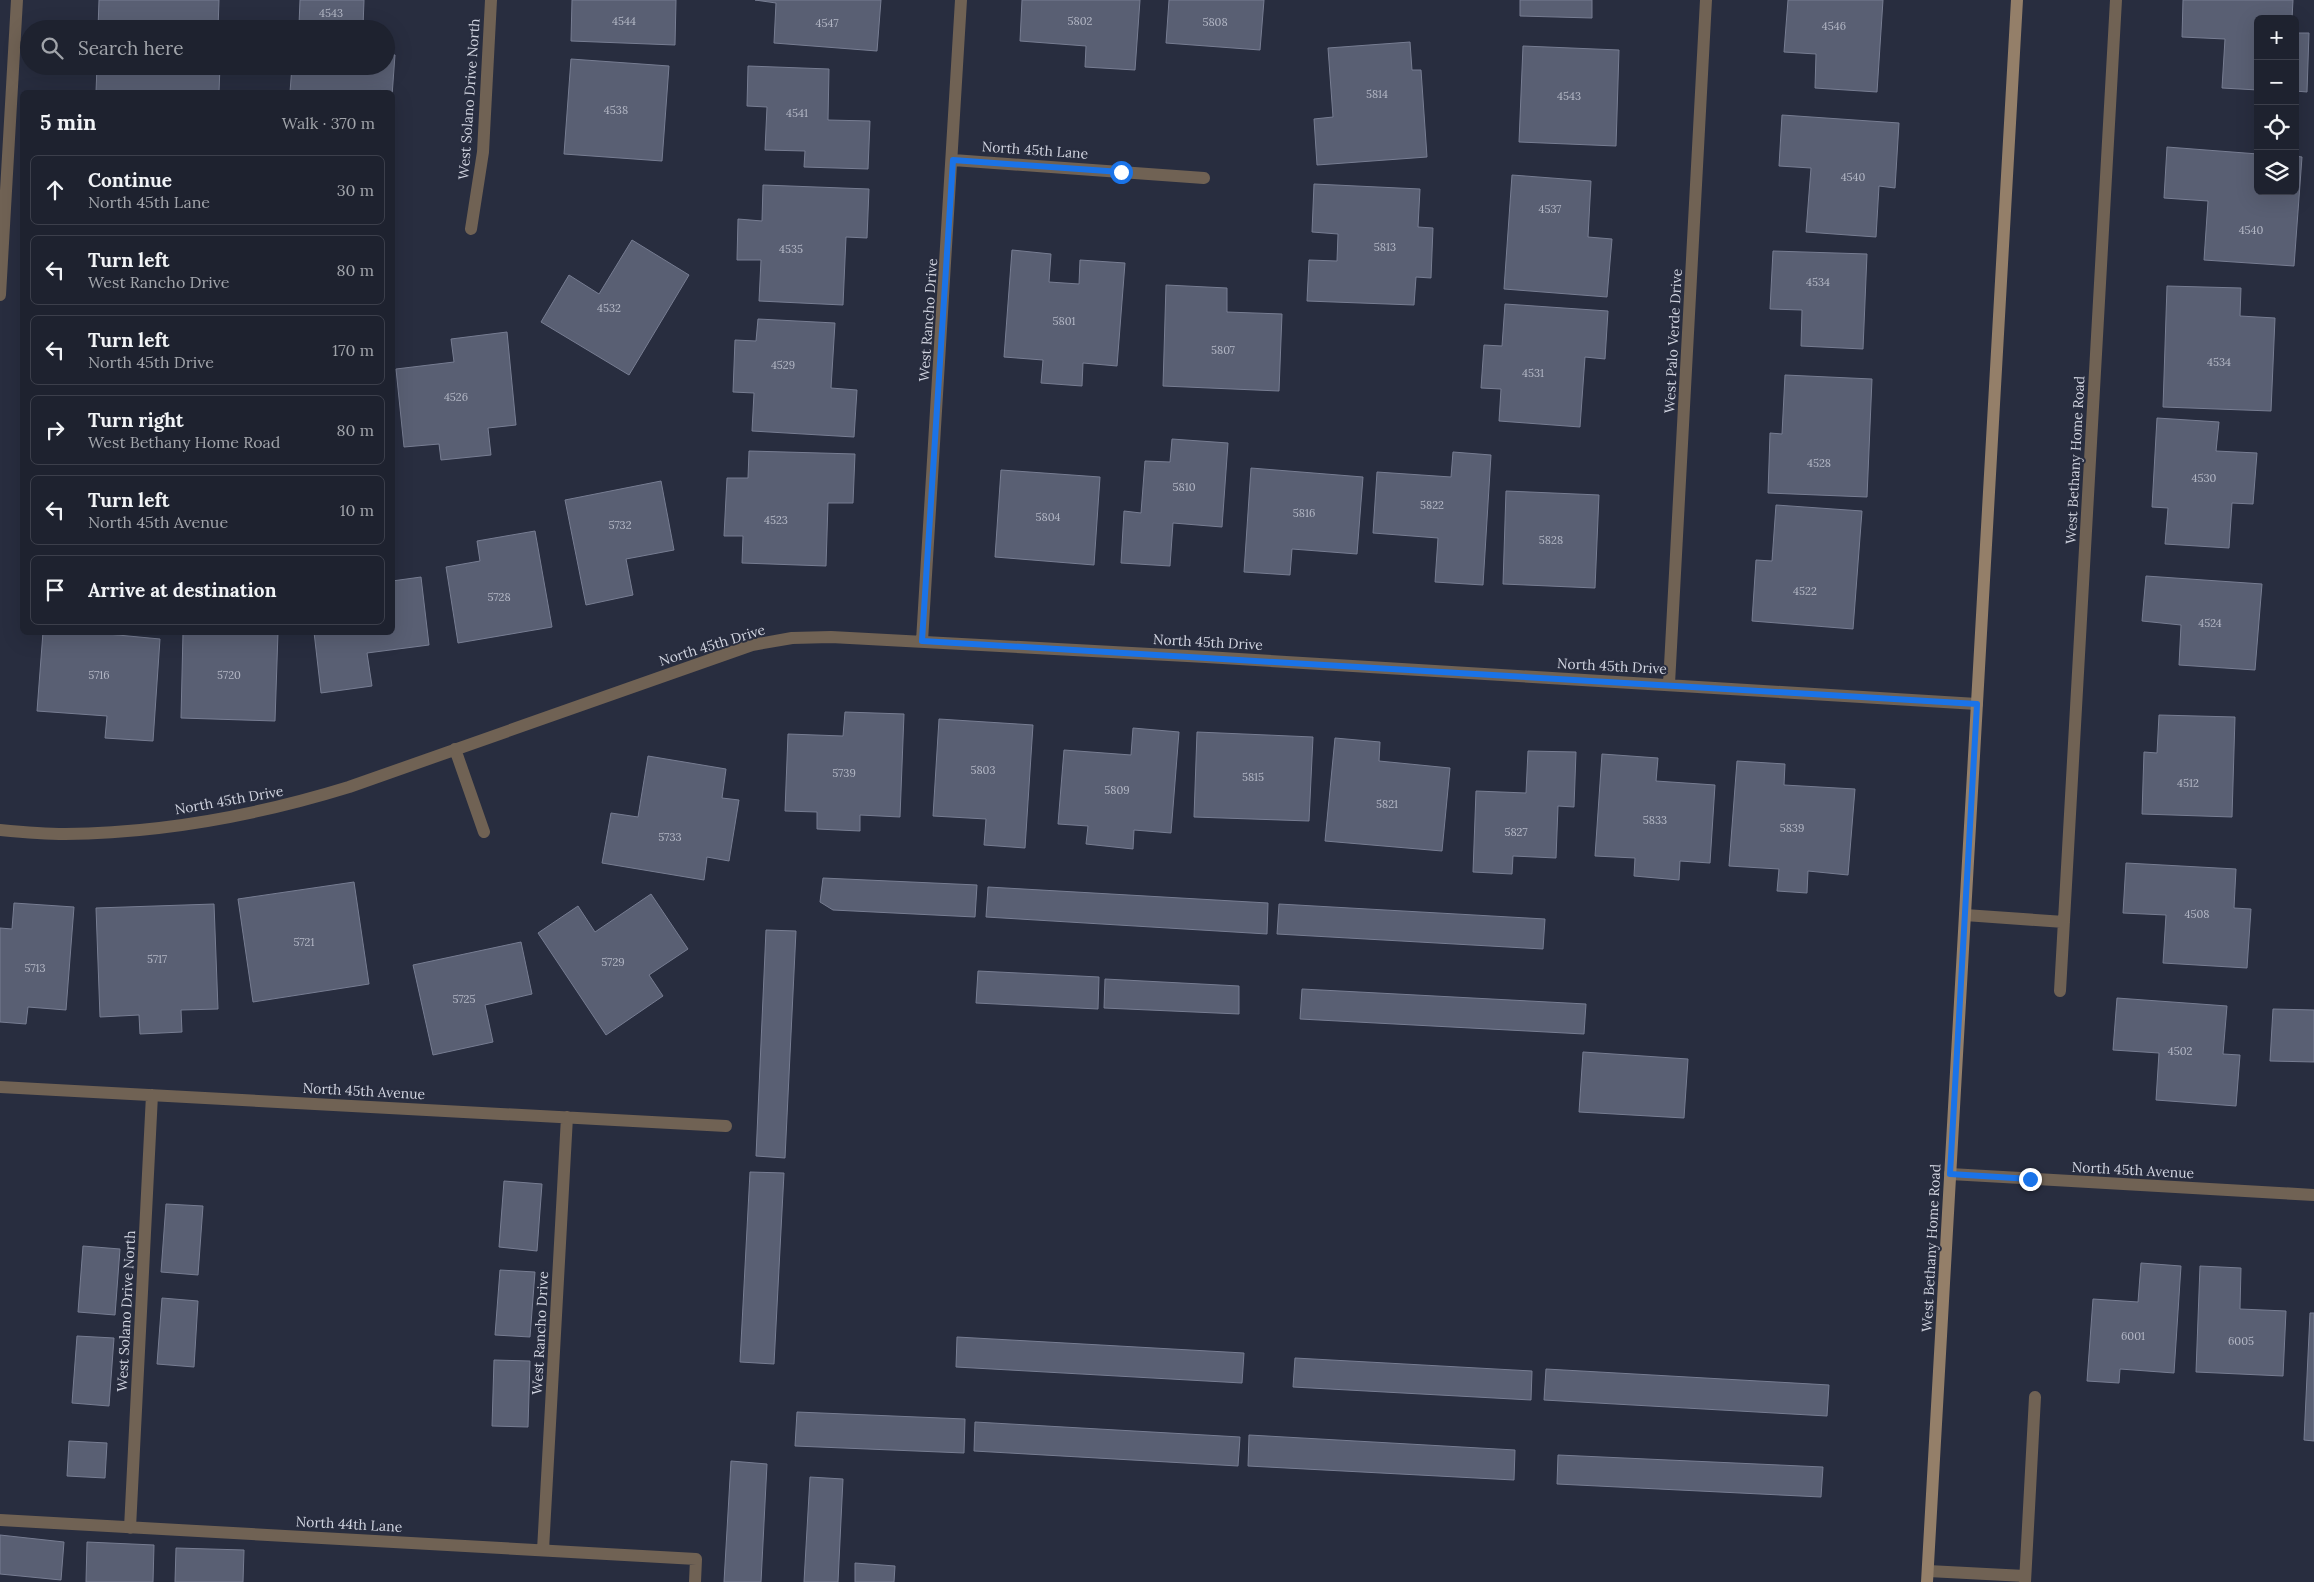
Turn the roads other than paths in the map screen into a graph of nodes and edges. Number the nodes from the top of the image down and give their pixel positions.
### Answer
1 (17, 0) edge
2 (491, 0) edge
3 (961, 0) edge
4 (1706, 0) edge
5 (2016, 0) edge
6 (2116, 0) edge
7 (953, 160) junction
8 (1204, 178) dead end
9 (471, 229) dead end
10 (0, 295) edge
11 (922, 641) junction
12 (1669, 684) junction
13 (1977, 704) junction
14 (455, 749) junction
15 (0, 830) edge
16 (484, 832) dead end
17 (1965, 915) junction
18 (2064, 922) junction
19 (2060, 991) dead end
20 (0, 1087) edge
21 (152, 1095) junction
22 (567, 1117) junction
23 (726, 1126) dead end
24 (1950, 1174) junction
25 (2314, 1195) edge
26 (2035, 1397) dead end
27 (0, 1520) edge
28 (130, 1528) junction
29 (543, 1550) junction
30 (1928, 1576) edge
31 (2025, 1579) edge
32 (695, 1582) edge

1 - 10 street
2 - 9 street, West Solano Drive North
3 - 7 street, West Rancho Drive
4 - 12 street, West Palo Verde Drive
5 - 13 main road, West Bethany Home Road
6 - 18 street, West Bethany Home Road
7 - 8 street, North 45th Lane
7 - 11 street, West Rancho Drive
11 - 12 street, North 45th Drive
11 - 14 street, North 45th Drive
12 - 13 street, North 45th Drive
13 - 17 main road, West Bethany Home Road
14 - 15 street, North 45th Drive
14 - 16 street
17 - 18 street
17 - 24 main road, West Bethany Home Road
18 - 19 street, West Bethany Home Road
20 - 21 street, North 45th Avenue
21 - 22 street, North 45th Avenue
21 - 28 street, West Solano Drive North
22 - 23 street, North 45th Avenue
22 - 29 street, West Rancho Drive
24 - 25 street, North 45th Avenue
24 - 30 main road, West Bethany Home Road
26 - 31 street
27 - 28 street, North 44th Lane
28 - 29 street, North 44th Lane
29 - 32 street, North 44th Lane
30 - 31 street

